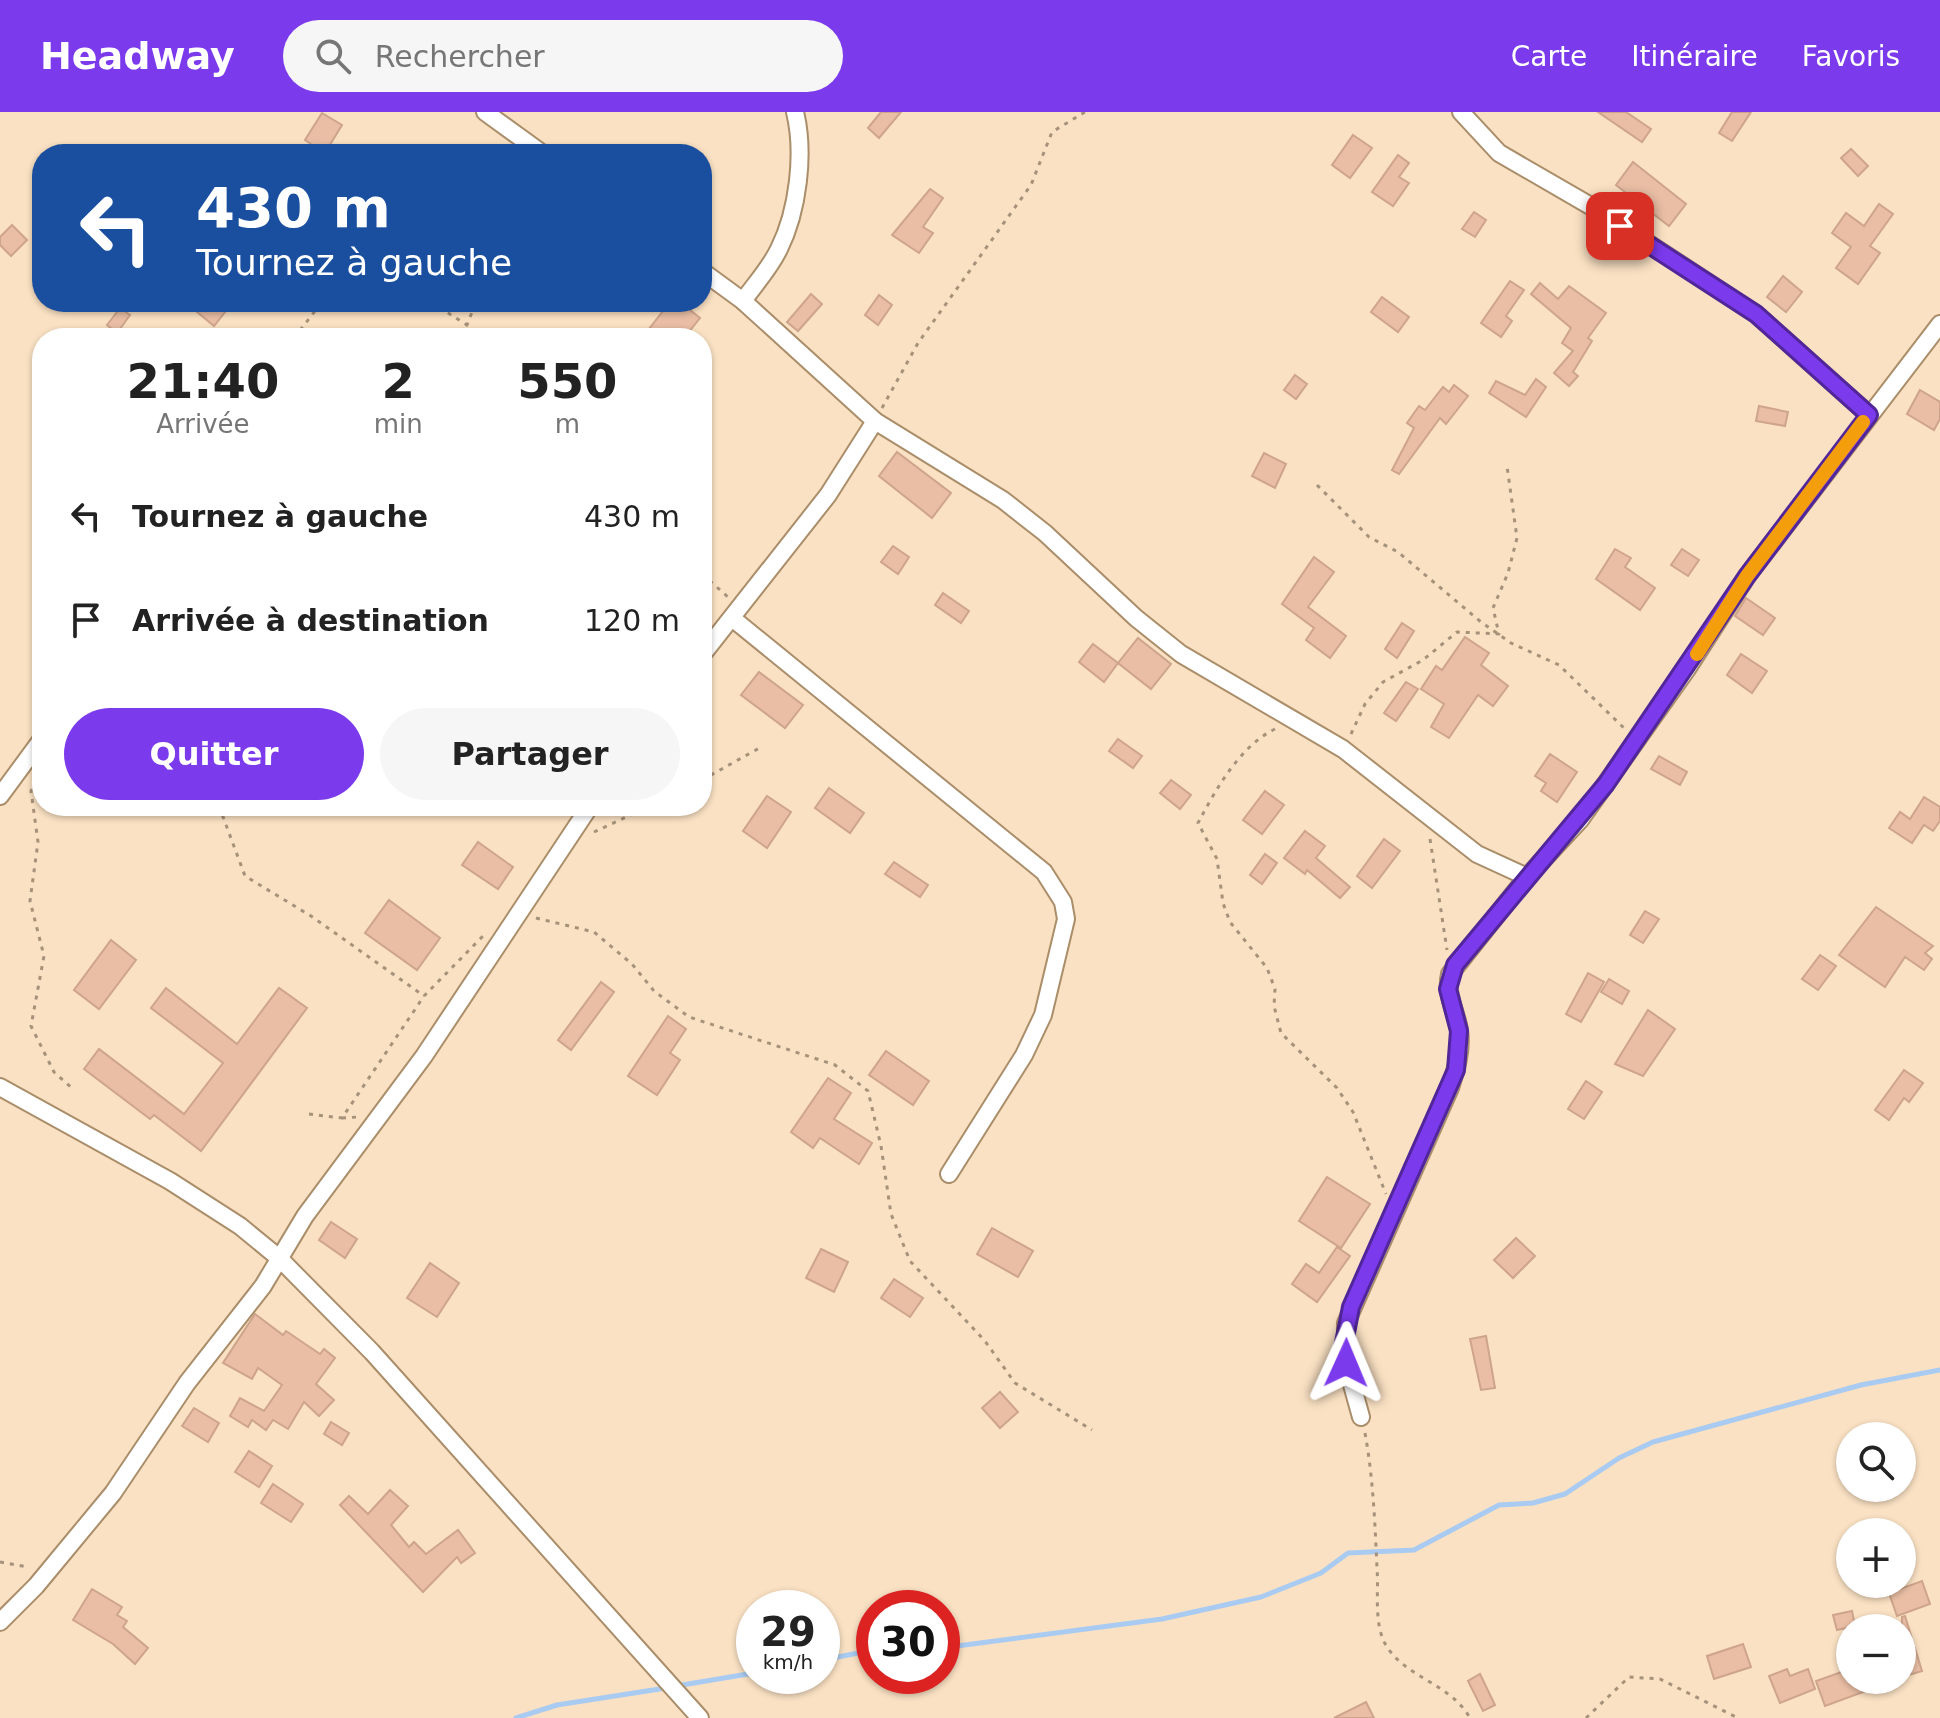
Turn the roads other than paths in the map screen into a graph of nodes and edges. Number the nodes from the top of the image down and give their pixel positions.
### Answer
1 (485, 112) edge
2 (795, 112) edge
3 (1461, 112) edge
4 (529, 144) edge
5 (712, 278) edge
6 (743, 301) junction
7 (1940, 324) edge
8 (1869, 415) junction
9 (875, 421) junction
10 (736, 613) junction
11 (712, 643) edge
12 (32, 753) edge
13 (0, 796) edge
14 (583, 816) edge
15 (1527, 877) junction
16 (0, 1087) edge
17 (949, 1174) dead end
18 (279, 1258) junction
19 (1361, 1417) road end
20 (0, 1622) edge
21 (700, 1718) edge

1 - 4 street
2 - 6 street
3 - 8 street
5 - 6 street
6 - 9 street
7 - 8 street
8 - 15 street
9 - 10 street
9 - 15 street
10 - 11 street
10 - 17 street
12 - 13 street
14 - 18 street
15 - 19 street
16 - 18 street
18 - 20 street
18 - 21 street

